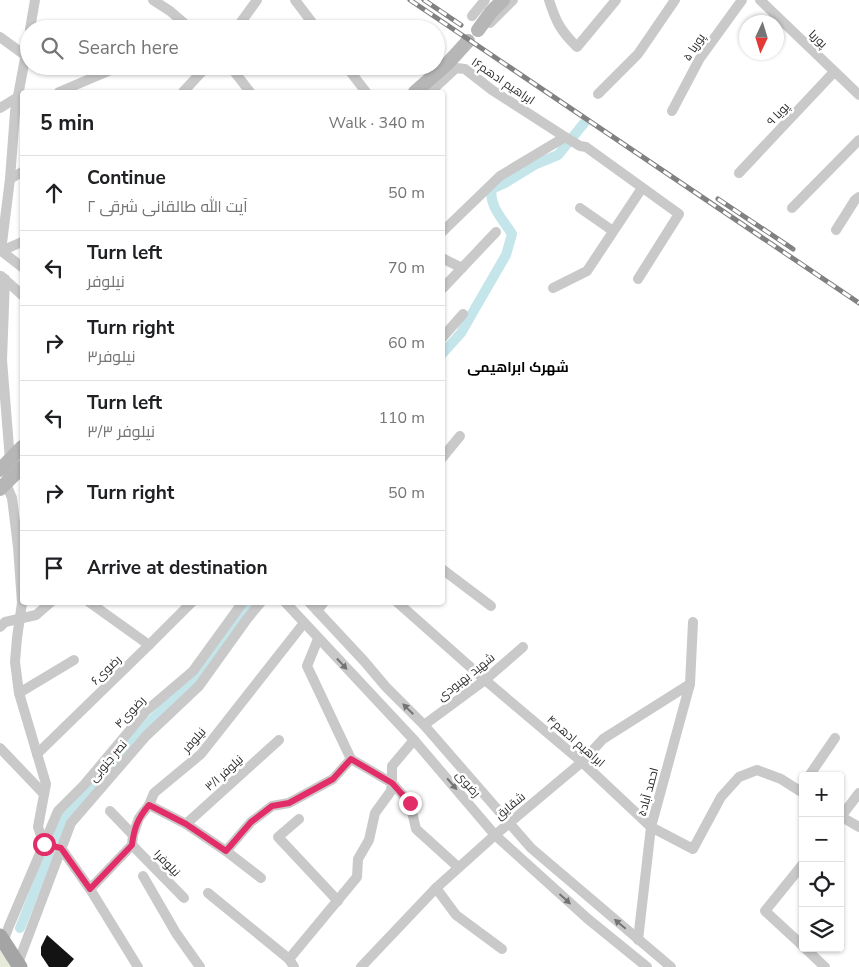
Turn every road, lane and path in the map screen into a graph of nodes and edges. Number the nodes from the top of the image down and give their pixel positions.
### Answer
1 (35, 0) edge
2 (153, 0) edge
3 (257, 0) edge
4 (295, 0) edge
5 (485, 0) edge
6 (503, 0) edge
7 (513, 0) edge
8 (549, 0) edge
9 (616, 0) edge
10 (675, 0) edge
11 (742, 0) edge
12 (760, 0) edge
13 (472, 16) dead end
14 (32, 20) edge
15 (180, 20) edge
16 (243, 20) edge
17 (310, 20) edge
18 (484, 26) joint
19 (0, 37) edge
20 (468, 41) dead end
21 (20, 52) edge
22 (445, 66) edge
23 (834, 72) junction
24 (22, 75) edge
25 (99, 75) edge
26 (199, 75) edge
27 (237, 75) edge
28 (353, 75) edge
29 (434, 75) edge
30 (64, 90) edge
31 (185, 90) edge
32 (248, 90) edge
33 (364, 90) edge
34 (417, 90) edge
35 (432, 90) edge
36 (598, 94) dead end
37 (859, 95) edge
38 (18, 97) junction
39 (0, 108) edge
40 (19, 110) edge
41 (672, 111) dead end
42 (565, 137) junction
43 (859, 140) edge
44 (20, 173) edge
45 (0, 174) edge
46 (739, 174) dead end
47 (11, 175) junction
48 (642, 188) junction
49 (859, 197) edge
50 (580, 208) dead end
51 (792, 208) dead end
52 (445, 227) edge
53 (836, 230) dead end
54 (613, 231) junction
55 (496, 232) dead end
56 (20, 243) edge
57 (1, 250) edge
58 (445, 260) edge
59 (20, 265) edge
60 (462, 268) junction
61 (2, 277) edge
62 (638, 279) dead end
63 (445, 286) edge
64 (553, 288) dead end
65 (20, 293) edge
66 (463, 314) dead end
67 (445, 335) edge
68 (1, 360) edge
69 (460, 436) dead end
70 (20, 449) edge
71 (445, 454) edge
72 (10, 460) junction
73 (0, 470) edge
74 (20, 470) edge
75 (3, 487) edge
76 (20, 544) edge
77 (445, 571) edge
78 (22, 605) edge
79 (48, 605) edge
80 (93, 605) edge
81 (189, 605) edge
82 (241, 605) edge
83 (259, 605) edge
84 (288, 605) edge
85 (312, 605) edge
86 (322, 605) edge
87 (400, 605) edge
88 (491, 606) dead end
89 (317, 611) junction
90 (20, 619) junction
91 (693, 622) dead end
92 (304, 623) junction
93 (0, 627) edge
94 (318, 639) junction
95 (149, 645) junction
96 (522, 647) dead end
97 (74, 660) dead end
98 (485, 680) junction
99 (690, 684) junction
100 (386, 687) junction
101 (19, 693) junction
102 (374, 699) junction
103 (424, 725) junction
104 (835, 738) dead end
105 (279, 740) dead end
106 (414, 740) junction
107 (0, 748) edge
108 (37, 754) junction
109 (351, 759) junction
110 (582, 762) junction
111 (812, 772) edge
112 (392, 783) junction
113 (799, 789) edge
114 (859, 793) edge
115 (44, 794) junction
116 (149, 805) junction
117 (110, 811) dead end
118 (844, 813) edge
119 (299, 819) dead end
120 (844, 819) edge
121 (186, 824) junction
122 (509, 824) junction
123 (651, 827) junction
124 (859, 827) edge
125 (495, 835) junction
126 (133, 840) junction
127 (46, 844) junction
128 (61, 848) junction
129 (226, 851) junction
130 (458, 867) junction
131 (799, 869) edge
132 (143, 876) dead end
133 (261, 878) dead end
134 (436, 888) junction
135 (90, 889) junction
136 (208, 893) dead end
137 (184, 898) dead end
138 (338, 901) junction
139 (2, 939) edge
140 (638, 940) junction
141 (799, 942) edge
142 (502, 949) dead end
143 (809, 952) edge
144 (291, 963) edge
145 (19, 965) edge
146 (133, 965) edge
147 (200, 967) edge
148 (361, 967) edge
149 (647, 967) edge
150 (671, 967) edge
151 (825, 967) edge

1 - 14 street
2 - 15 street
3 - 16 street
4 - 17 street
5 - 13 street
6 - 18 street
7 - 18 street
8 - 9 street
10 - 36 street
11 - 41 street, پوریا ۵
12 - 23 street, پوریا
19 - 21 street
20 - 22 street
23 - 37 street, پوریا
23 - 46 street, پویا ۹
24 - 38 street
25 - 30 street
26 - 31 street
27 - 32 street
28 - 33 street
29 - 34 street
35 - 42 street, ابراهیم ادهم۱۶
38 - 39 street
38 - 40 street
40 - 47 street
42 - 48 street, ابراهیم ادهم۱۶
42 - 52 street
43 - 51 street
44 - 47 street
45 - 47 street
47 - 57 street
48 - 54 street
48 - 62 street, ابراهیم ادهم۱۶
49 - 53 street
50 - 54 street
54 - 64 street
55 - 60 street
56 - 57 street
57 - 59 street
58 - 60 street
60 - 63 street
61 - 65 street
61 - 68 street
66 - 67 street
68 - 72 street
69 - 71 street
70 - 72 street
72 - 73 street
74 - 75 street
75 - 76 street
77 - 88 street
78 - 90 street
79 - 90 street
80 - 95 street
81 - 95 street, رضوی۶
82 - 127 street, رضوی۴
83 - 128 street, نصر جنوبی
84 - 92 street, رضوی
85 - 89 street, رضوی
86 - 89 street
87 - 98 street, ابراهیم ادهم۴
89 - 100 street, رضوی
90 - 93 street
90 - 101 street
91 - 99 street, احمد آباد۵
92 - 94 street, رضوی
92 - 116 street, نیلوفر
94 -> 102 street, رضوی
94 - 109 street
95 - 108 street, رضوی۶
96 - 98 street, شهید بهبودی
97 - 101 street
98 - 103 street, شهید بهبودی
98 - 110 street, ابراهیم ادهم۴
99 - 110 street, شقایق
99 - 123 street, احمد آباد۵
100 - 102 street
103 -> 100 street, رضوی
101 - 108 street
102 - 106 street, رضوی
103 - 122 street, رضوی
104 - 111 street
105 - 121 street, نیلوفر ۳/۱
106 - 112 street
106 -> 125 street, رضوی
107 - 115 street
108 - 115 street
109 - 112 street
109 - 129 street
110 - 122 street, شقایق
110 - 123 street, ابراهیم ادهم۴
112 - 130 street
112 - 138 street
113 - 123 street, احمد آباد۵
114 - 118 street
115 - 127 street
116 - 121 street
116 - 126 street, نیلوفر
117 - 126 street, نیلوفر۱
119 - 138 street
120 - 124 street
121 - 129 street
122 - 125 street, شقایق
140 -> 122 street, رضوی
123 - 140 street
125 - 130 street, شقایق
125 -> 149 street, رضوی
126 - 135 street, نیلوفر
126 - 137 street, نیلوفر۱
127 - 128 street
127 - 139 street, رضوی۴
128 - 135 street
128 - 145 street, نصر جنوبی
129 - 133 street
130 - 134 street, شقایق
131 - 141 street
132 - 147 street
134 - 142 street
134 - 148 street, شقایق
135 - 146 street
136 - 144 street
138 - 144 street
139 - 145 main road
140 - 150 street, رضوی
143 - 151 street

